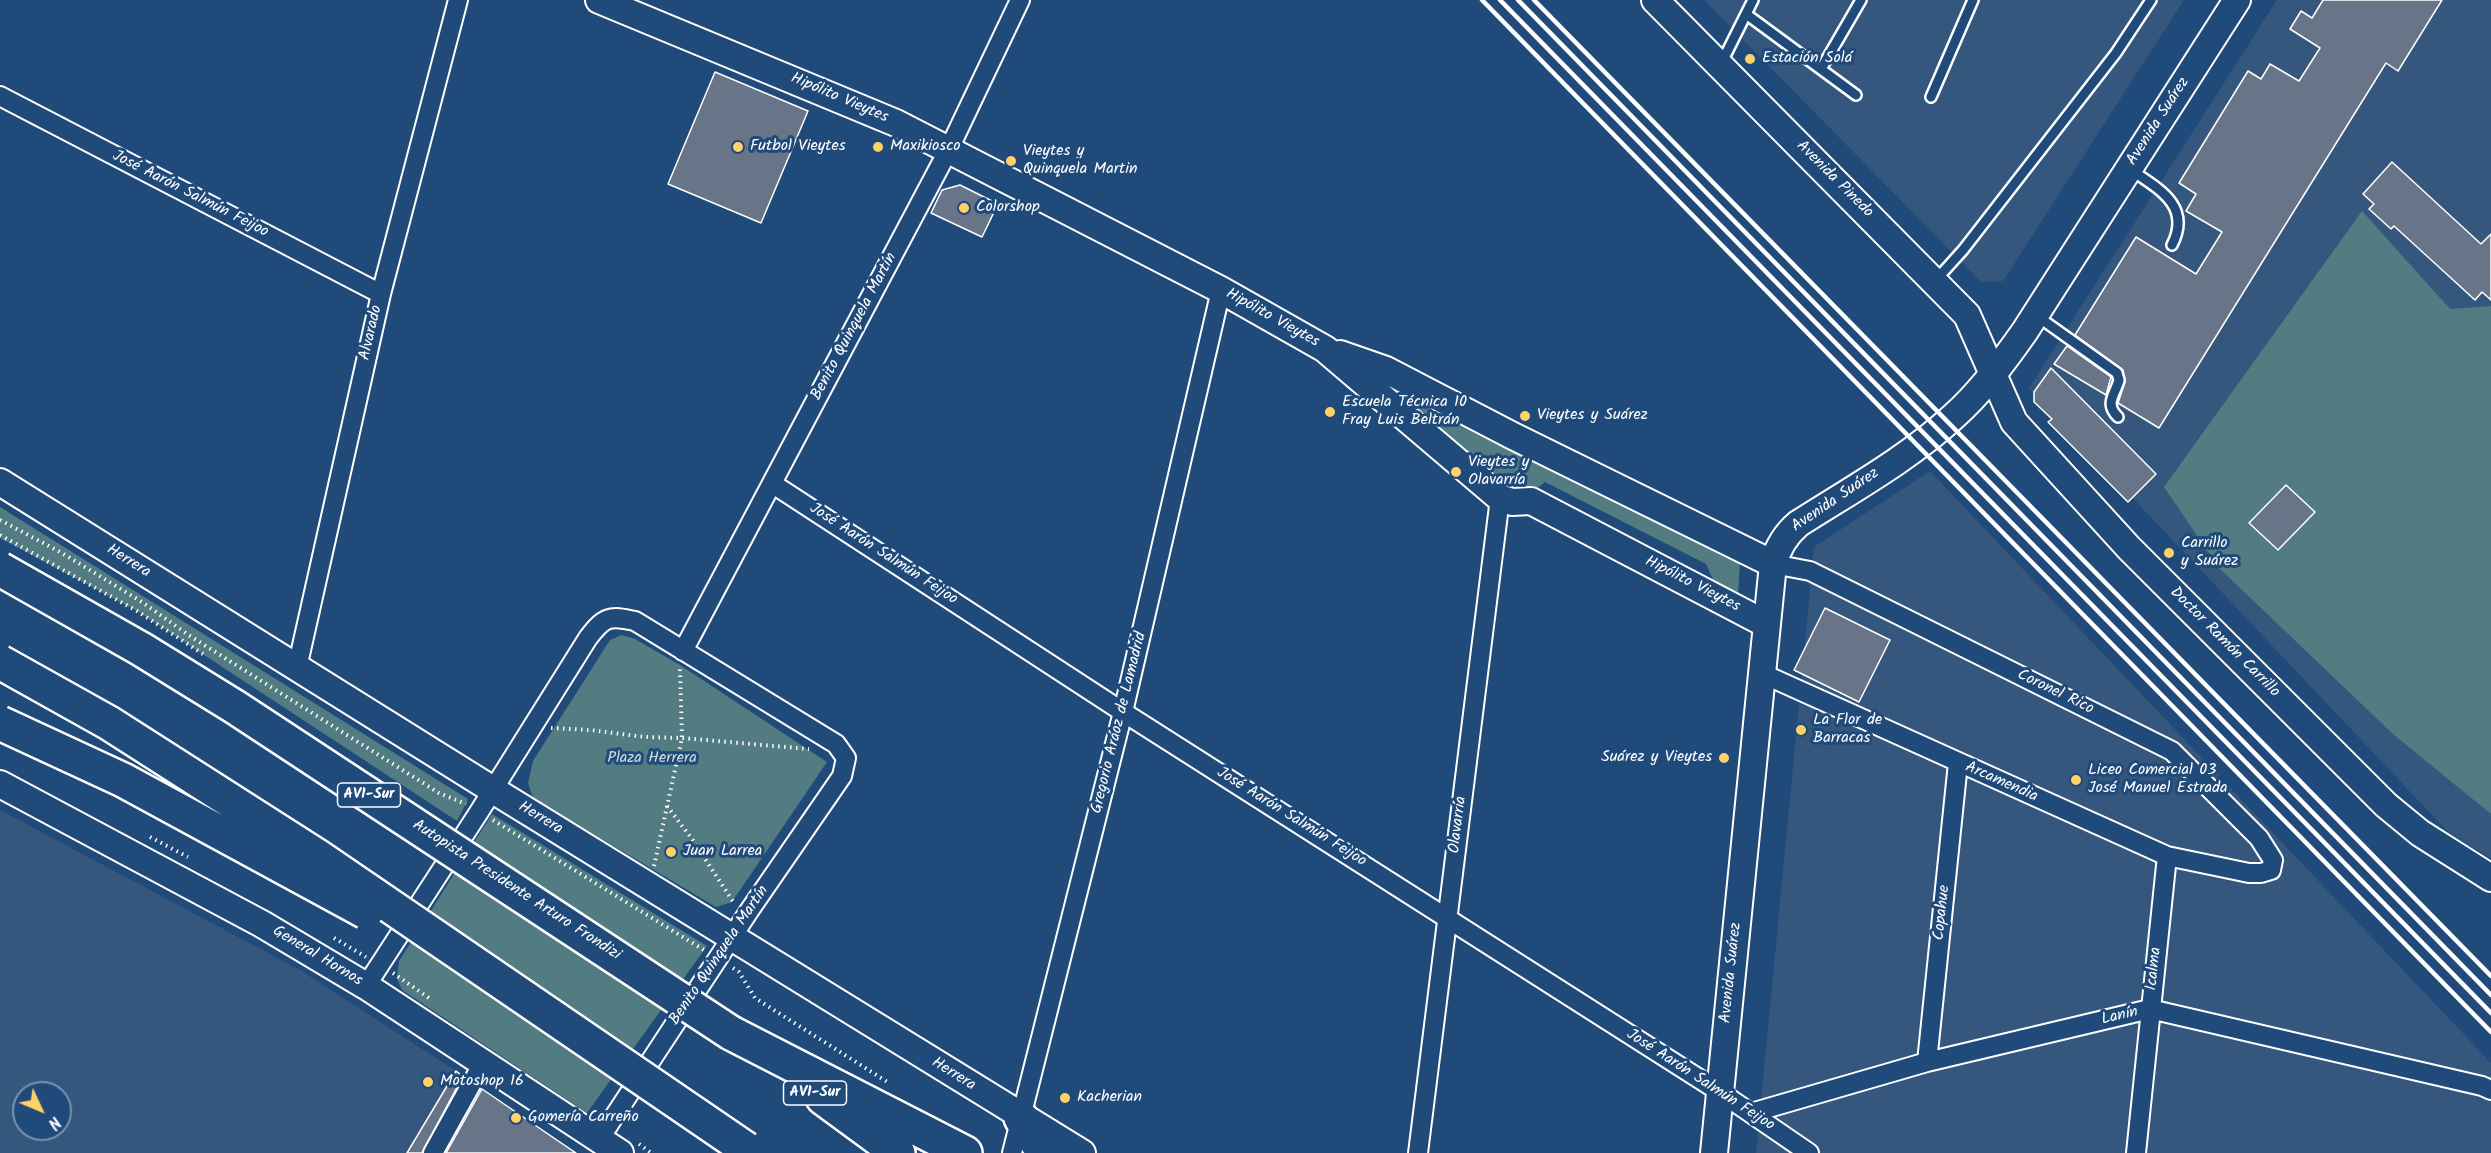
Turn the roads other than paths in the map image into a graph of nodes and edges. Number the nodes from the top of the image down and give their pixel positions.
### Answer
1 (458, 0) edge
2 (599, 0) edge
3 (1020, 0) edge
4 (1655, 0) edge
5 (1753, 0) edge
6 (1861, 0) edge
7 (1973, 0) edge
8 (2151, 0) edge
9 (2232, 4) edge
10 (1746, 14) junction
11 (1720, 66) junction
12 (1821, 69) junction
13 (1856, 95) dead end
14 (0, 96) edge
15 (1931, 97) dead end
16 (949, 149) junction
17 (2129, 168) junction
18 (2172, 245) dead end
19 (1935, 281) junction
20 (1221, 290) junction
21 (381, 294) junction
22 (2035, 315) junction
23 (1325, 349) junction
24 (1993, 374) junction
25 (2118, 417) dead end
26 (0, 482) edge
27 (773, 484) junction
28 (1500, 498) junction
29 (1773, 564) junction
30 (0, 569) edge
31 (1766, 624) junction
32 (683, 651) junction
33 (0, 662) edge
34 (297, 668) junction
35 (1761, 672) junction
36 (1124, 712) junction
37 (0, 723) edge
38 (1958, 764) junction
39 (0, 783) edge
40 (486, 801) junction
41 (2167, 856) junction
42 (2248, 873) joint
43 (2491, 878) edge
44 (1448, 917) junction
45 (732, 937) junction
46 (366, 986) junction
47 (525, 999) junction
48 (2151, 1009) junction
49 (731, 1033) junction
50 (1927, 1062) junction
51 (483, 1063) junction
52 (2491, 1090) edge
53 (1720, 1092) junction
54 (1751, 1113) junction
55 (1021, 1118) junction
56 (600, 1138) junction
57 (749, 1152) edge
58 (433, 1153) edge
59 (620, 1153) edge
60 (898, 1153) edge
61 (965, 1153) edge
62 (1012, 1153) edge
63 (1044, 1153) edge
64 (1082, 1153) edge
65 (1418, 1153) edge
66 (1714, 1153) edge
67 (1809, 1153) edge
68 (2136, 1153) edge

1 - 21 street, Alvarado
2 - 16 main road, Hipólito Vieytes
3 - 16 street, Benito Quinquela Martín
4 - 11 main road, Avenida Pinedo
5 - 10 lane
6 - 12 lane
7 - 15 lane
8 - 19 lane
9 - 17 main road, Avenida Suárez
10 - 11 lane
10 - 12 lane
11 - 19 main road, Avenida Pinedo
12 - 13 lane
14 - 21 street, José Aarón Salmún Feijoo
16 - 20 main road, Hipólito Vieytes
16 - 27 street, Benito Quinquela Martín
17 - 18 lane
17 - 22 main road, Avenida Suárez
19 - 24 main road, Avenida Pinedo
20 - 23 main road, Hipólito Vieytes
20 - 36 street, Gregorio Aráoz de Lamadrid
21 - 34 street, Alvarado
22 - 24 main road, Avenida Suárez
22 - 25 lane
23 - 28 main road, Hipólito Vieytes
23 - 29 main road, Hipólito Vieytes
24 - 29 main road, Avenida Suárez
24 - 43 main road, Doctor Ramón Carrillo
26 - 34 main road, Herrera
27 - 32 street, Benito Quinquela Martín
27 - 36 street, José Aarón Salmún Feijoo
28 - 31 main road, Hipólito Vieytes
28 - 44 street, Olavarría
29 - 31 main road, Avenida Suárez
29 - 42 street, Coronel Rico
30 - 49 highway, Autopista Presidente Arturo Frondizi / AV1-Sur, bridge
31 - 35 main road, Avenida Suárez
32 - 40 street
32 - 45 street, Benito Quinquela Martín
33 - 47 highway, bridge
34 - 40 main road, Herrera
35 - 38 street, Arcamendia
35 - 53 main road, Avenida Suárez
36 - 44 street, José Aarón Salmún Feijoo
36 - 55 street, Gregorio Aráoz de Lamadrid
37 - 47 highway, bridge
38 - 41 street, Arcamendia
38 - 50 street, Copahue
39 - 46 main road, General Hornos
40 - 45 main road, Herrera
40 - 46 street
41 - 42 street, Arcamendia
41 - 48 street, Icalma
44 - 53 street, José Aarón Salmún Feijoo
44 - 65 street, Olavarría
45 - 55 main road, Herrera
45 - 56 street, Benito Quinquela Martín
46 - 51 main road, General Hornos
47 - 57 highway, bridge
48 - 50 street, Lanín
48 - 52 street, Lanín
48 - 68 street, Icalma
49 - 60 highway, Autopista Presidente Arturo Frondizi / AV1-Sur
49 - 61 highway
50 - 54 street, Lanín
51 - 56 main road, General Hornos
51 - 58 street
53 - 54 street, José Aarón Salmún Feijoo
53 - 66 main road, Avenida Suárez
54 - 67 street, José Aarón Salmún Feijoo
55 - 62 street, Gregorio Aráoz de Lamadrid
55 - 63 highway
55 - 64 main road, Herrera
56 - 59 main road, General Hornos

